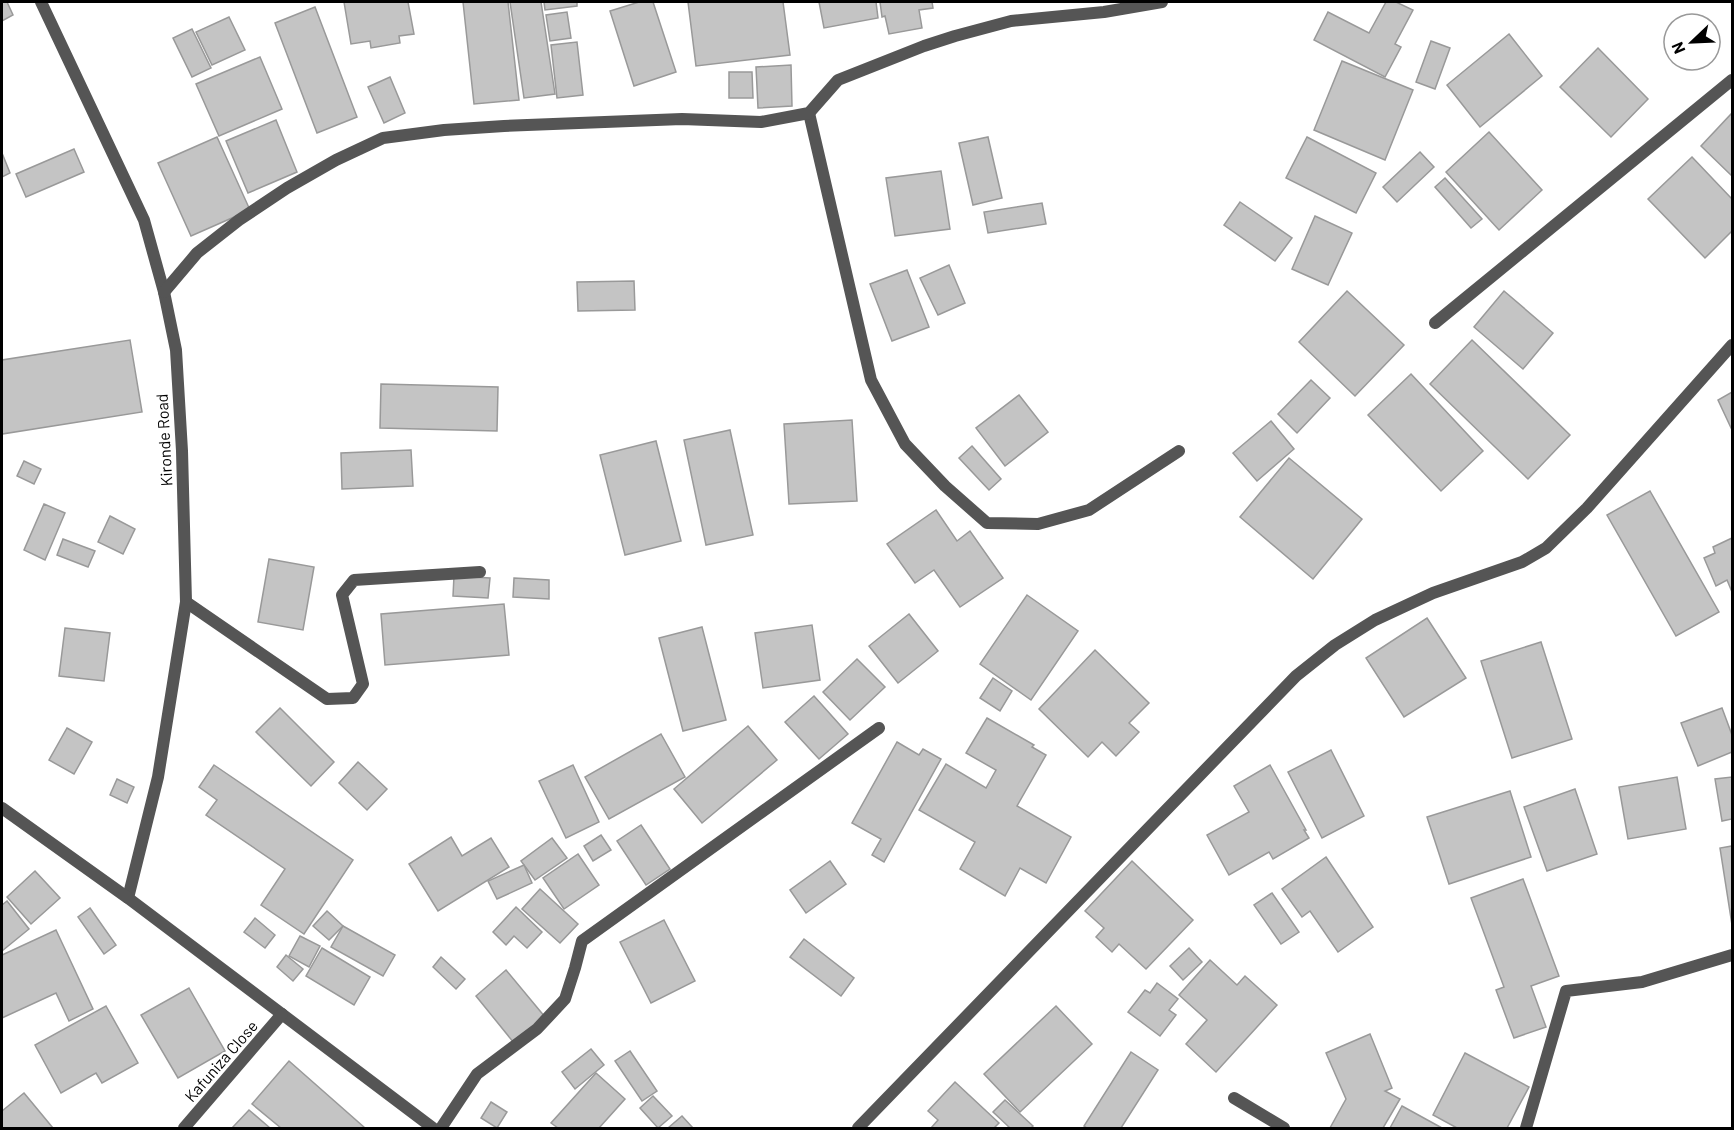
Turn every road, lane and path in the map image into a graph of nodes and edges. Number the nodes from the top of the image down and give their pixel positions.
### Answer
1 (41, 2) edge
2 (1162, 2) edge
3 (1732, 80) edge
4 (809, 113) junction
5 (164, 292) junction
6 (1434, 323) dead end
7 (1732, 345) edge
8 (1179, 451) dead end
9 (480, 572) dead end
10 (186, 602) junction
11 (879, 728) dead end
12 (2, 808) edge
13 (128, 898) junction
14 (1732, 955) edge
15 (282, 1014) junction
16 (1234, 1098) dead end
17 (184, 1128) edge
18 (434, 1128) edge
19 (441, 1128) edge
20 (858, 1128) edge
21 (1284, 1128) edge
22 (1526, 1128) edge

1 - 5 street, Kironde Road
2 - 4 street
3 - 6 street
4 - 5 street
4 - 8 street
5 - 10 street, Kironde Road
7 - 20 street
9 - 10 street
10 - 13 street, Kironde Road
11 - 19 street
12 - 13 street
13 - 15 street
14 - 22 street
15 - 17 street, Kafuniza Close
15 - 18 street
16 - 21 street

